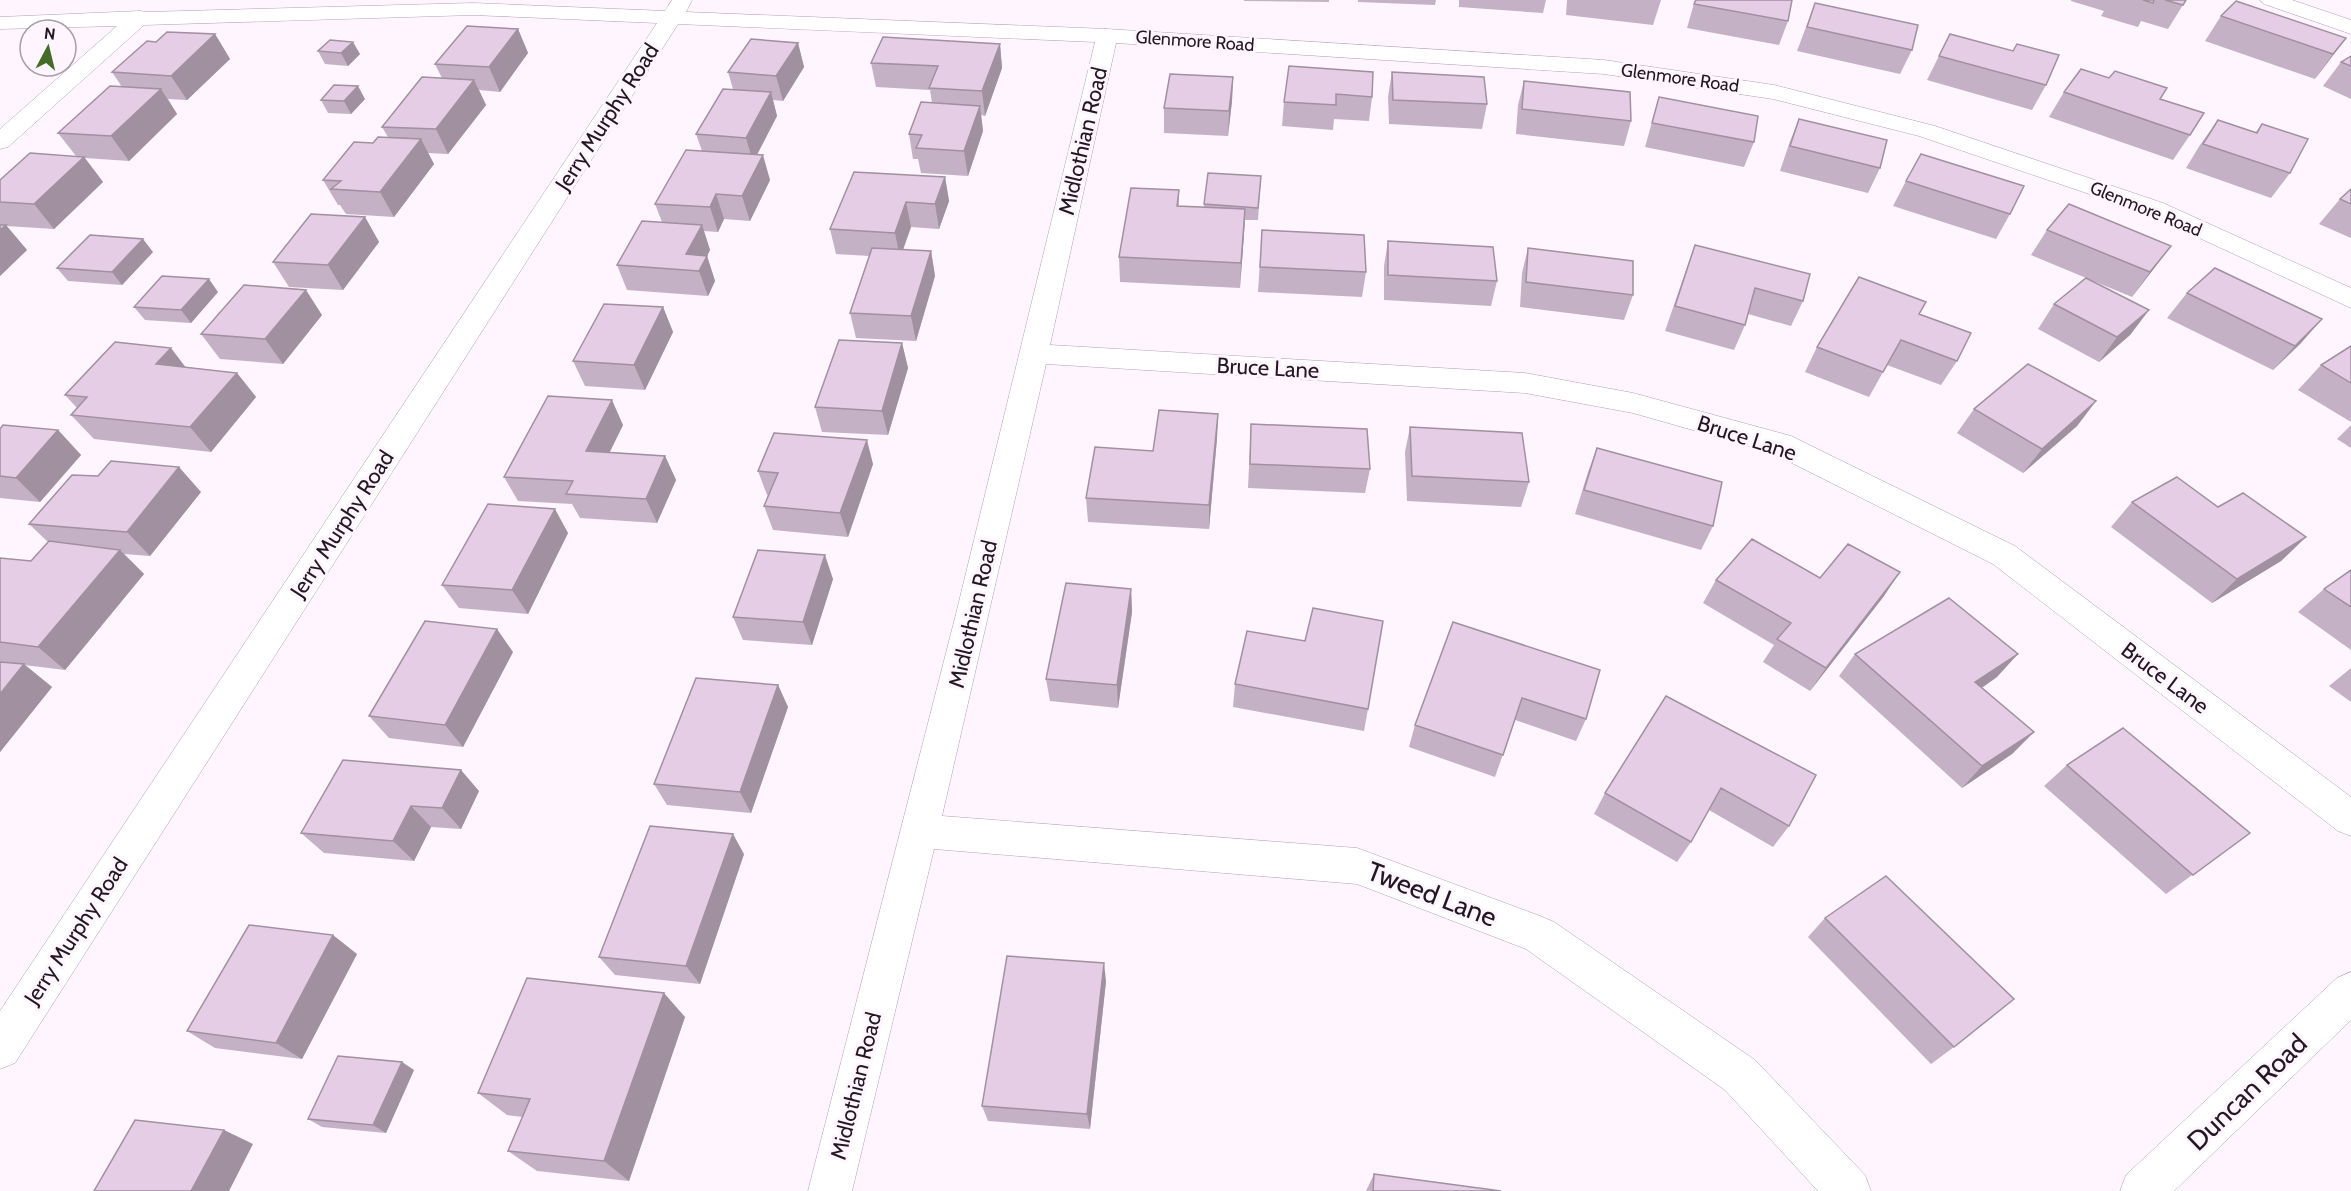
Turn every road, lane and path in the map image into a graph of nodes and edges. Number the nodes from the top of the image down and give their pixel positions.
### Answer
1 (2271, 0) edge
2 (678, 8) edge
3 (140, 17) junction
4 (0, 22) edge
5 (2351, 27) edge
6 (1107, 36) junction
7 (0, 142) edge
8 (2351, 299) edge
9 (1035, 354) junction
10 (2351, 819) edge
11 (921, 831) junction
12 (2351, 992) edge
13 (0, 1048) edge
14 (830, 1191) edge
15 (1849, 1191) edge
16 (2142, 1191) edge

1 - 5 street
2 - 3 street, Glenmore Road
2 - 6 street, Glenmore Road
2 - 13 street, Jerry Murphy Road
3 - 4 street, Glenmore Road
3 - 7 street
6 - 8 street, Glenmore Road
6 - 9 street, Midlothian Road
9 - 10 street, Bruce Lane
9 - 11 street, Midlothian Road
11 - 14 street, Midlothian Road
11 - 15 street, Tweed Lane
12 - 16 street, Duncan Road

